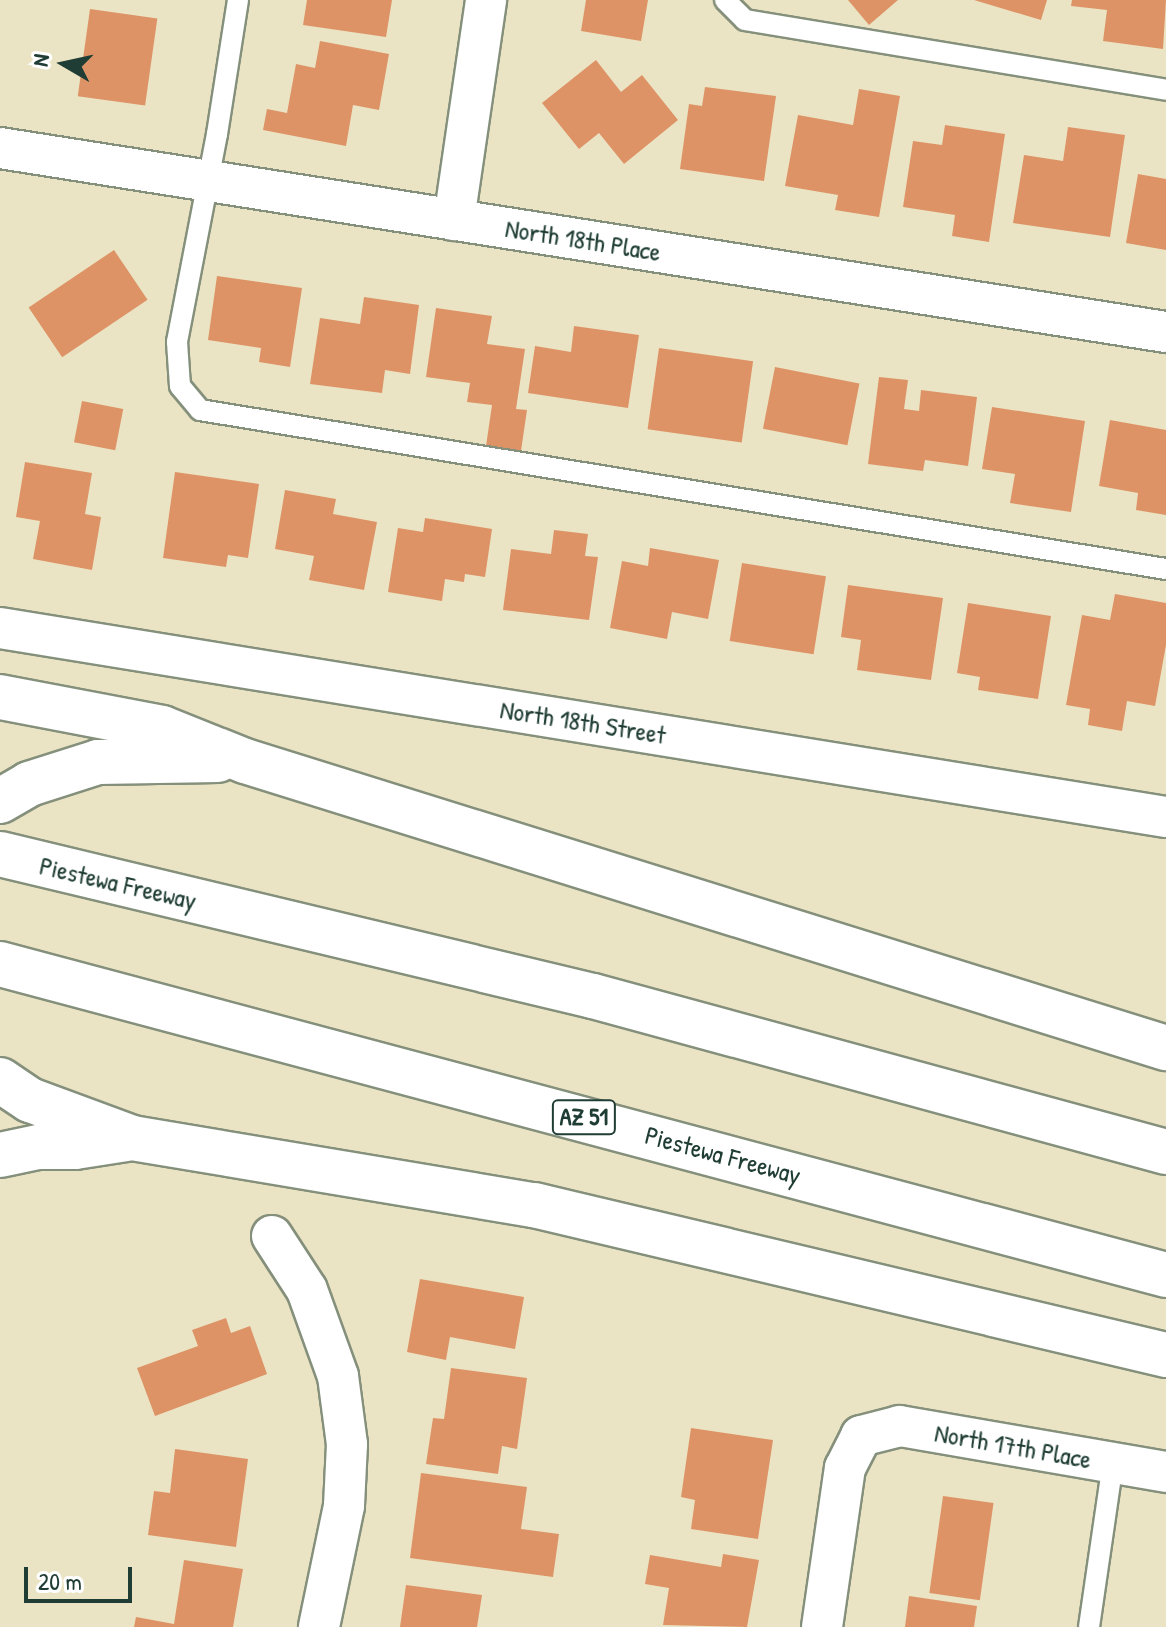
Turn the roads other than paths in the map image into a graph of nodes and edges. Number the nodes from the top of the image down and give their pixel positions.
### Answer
1 (238, 0) edge
2 (486, 0) edge
3 (725, 0) edge
4 (1166, 90) edge
5 (0, 148) edge
6 (209, 179) junction
7 (454, 220) junction
8 (1166, 332) edge
9 (1166, 569) edge
10 (0, 628) edge
11 (0, 697) edge
12 (245, 761) junction
13 (4, 798) edge
14 (1166, 817) edge
15 (0, 854) edge
16 (0, 964) edge
17 (1166, 1048) edge
18 (0, 1080) edge
19 (132, 1138) junction
20 (1166, 1152) edge
21 (0, 1155) edge
22 (272, 1236) dead end
23 (1166, 1275) edge
24 (1166, 1355) edge
25 (1113, 1463) junction
26 (1166, 1472) edge
27 (319, 1627) edge
28 (822, 1627) edge
29 (1089, 1627) edge

1 - 6 lane
2 - 7 street
3 - 4 lane
5 - 6 street, North 18th Place
6 - 7 street, North 18th Place
6 - 9 lane
7 - 8 street, North 18th Place
10 - 14 street, North 18th Street
11 - 12 highway
12 - 13 highway
12 - 17 highway
15 - 20 highway, Piestewa Freeway
16 - 23 highway, Piestewa Freeway / AZ 51
18 - 19 highway
19 - 21 highway
19 - 24 highway
22 - 27 street
25 - 26 street, North 17th Place
25 - 28 street, North 17th Place
25 - 29 lane

